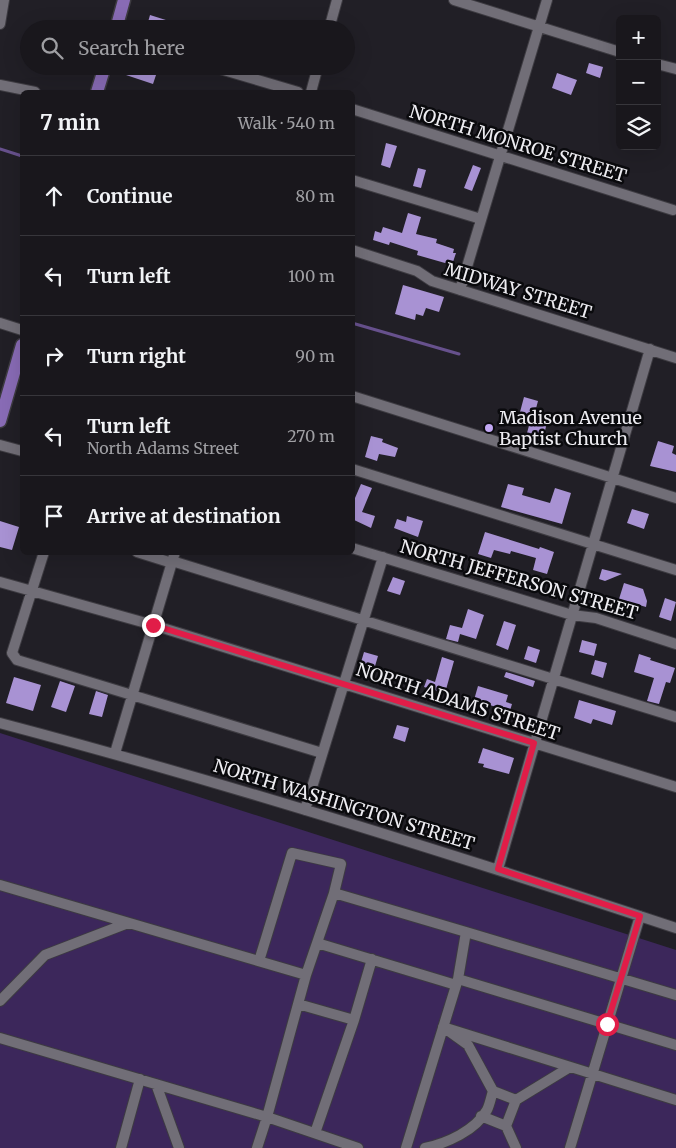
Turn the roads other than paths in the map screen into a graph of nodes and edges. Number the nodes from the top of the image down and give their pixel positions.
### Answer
1 (4, 0) edge
2 (124, 0) edge
3 (337, 0) edge
4 (454, 0) edge
5 (547, 0) edge
6 (118, 20) edge
7 (331, 20) edge
8 (0, 24) edge
9 (539, 27) junction
10 (616, 51) edge
11 (661, 65) edge
12 (676, 69) edge
13 (102, 75) edge
14 (240, 75) edge
15 (316, 75) edge
16 (0, 85) edge
17 (24, 90) edge
18 (98, 90) edge
19 (291, 90) edge
20 (312, 90) edge
21 (355, 110) edge
22 (500, 155) junction
23 (355, 181) edge
24 (673, 210) dead end
25 (482, 219) junction
26 (355, 251) edge
27 (460, 290) junction
28 (0, 323) edge
29 (20, 329) edge
30 (650, 349) junction
31 (20, 352) edge
32 (676, 358) edge
33 (355, 397) edge
34 (0, 421) edge
35 (0, 446) edge
36 (20, 451) edge
37 (355, 471) edge
38 (612, 478) junction
39 (676, 498) edge
40 (592, 544) junction
41 (355, 549) edge
42 (43, 555) edge
43 (152, 555) edge
44 (383, 557) junction
45 (173, 559) edge
46 (676, 570) edge
47 (0, 582) edge
48 (32, 592) junction
49 (572, 615) junction
50 (363, 620) junction
51 (153, 625) junction
52 (676, 644) edge
53 (553, 679) junction
54 (343, 683) junction
55 (132, 694) junction
56 (676, 717) edge
57 (0, 723) edge
58 (534, 743) junction
59 (115, 753) junction
60 (322, 753) junction
61 (676, 787) edge
62 (305, 810) junction
63 (498, 869) junction
64 (0, 885) edge
65 (334, 893) junction
66 (640, 916) junction
67 (128, 923) junction
68 (676, 928) edge
69 (466, 932) junction
70 (317, 943) junction
71 (372, 959) junction
72 (259, 961) junction
73 (306, 975) junction
74 (621, 979) junction
75 (457, 982) junction
76 (676, 995) edge
77 (0, 1001) edge
78 (298, 1004) junction
79 (354, 1020) junction
80 (607, 1024) junction
81 (443, 1027) junction
82 (0, 1038) edge
83 (676, 1045) edge
84 (570, 1067) junction
85 (592, 1074) junction
86 (140, 1079) junction
87 (156, 1084) junction
88 (493, 1091) junction
89 (516, 1100) junction
90 (676, 1100) edge
91 (481, 1116) junction
92 (266, 1117) junction
93 (506, 1126) junction
94 (315, 1134) junction
95 (121, 1148) edge
96 (180, 1148) edge
97 (257, 1148) edge
98 (358, 1148) edge
99 (406, 1148) edge
100 (425, 1148) edge
101 (516, 1148) edge
102 (570, 1148) edge

1 - 8 street
2 - 6 main road
3 - 7 street
4 - 9 street
5 - 9 street
9 - 10 street
9 - 22 street
11 - 12 street
13 - 18 main road
14 - 19 street
15 - 20 street
16 - 17 street
21 - 22 street, NORTH MONROE STREET
22 - 24 street, NORTH MONROE STREET
22 - 25 street
23 - 25 street
25 - 27 street
26 - 27 street, MIDWAY STREET
27 - 30 street, MIDWAY STREET
28 - 29 street
30 - 32 street, MIDWAY STREET
30 - 38 street
31 - 34 main road
33 - 38 street
35 - 36 street
37 - 40 street
38 - 39 street
38 - 40 street
40 - 46 street
40 - 49 street
41 - 44 street, NORTH JEFFERSON STREET
42 - 48 street
43 - 45 street
44 - 49 street, NORTH JEFFERSON STREET
44 - 50 street
45 - 50 street
45 - 51 street
47 - 48 street, NORTH ADAMS STREET
48 - 51 street, NORTH ADAMS STREET
48 - 55 street
49 - 52 street, NORTH JEFFERSON STREET
49 - 53 street
50 - 53 street
50 - 54 street
51 - 54 street, NORTH ADAMS STREET
51 - 55 street
53 - 56 street
53 - 58 street
54 - 58 street, NORTH ADAMS STREET
54 - 60 street
55 - 59 street
55 - 60 street
57 - 59 street, NORTH WASHINGTON STREET
58 - 61 street, NORTH ADAMS STREET
58 - 63 street
59 - 62 street, NORTH WASHINGTON STREET
60 - 62 street
62 - 63 street, NORTH WASHINGTON STREET
63 - 66 street, NORTH WASHINGTON STREET
64 - 67 street
65 - 69 street
65 - 70 street
65 - 72 street
66 - 68 street, NORTH WASHINGTON STREET
66 - 74 street
67 - 72 street
67 - 77 street
69 - 74 street
69 - 75 street
70 - 71 street
70 - 73 street
71 - 75 street
71 - 79 street
72 - 73 street
73 - 78 street
74 - 76 street
74 - 80 street
75 - 80 street
75 - 81 street
78 - 79 street
78 - 92 street
79 - 94 street
80 - 83 street
80 - 85 street
81 - 84 street
81 - 88 street
81 - 99 street
82 - 86 street
84 - 85 street
84 - 89 street
85 - 90 street
85 - 102 street
86 - 87 street
86 - 95 street
87 - 92 street
87 - 96 street
88 - 89 street
88 - 91 street
89 - 93 street
91 - 93 street
91 - 100 street
92 - 94 street
92 - 97 street
93 - 101 street
94 - 98 street

